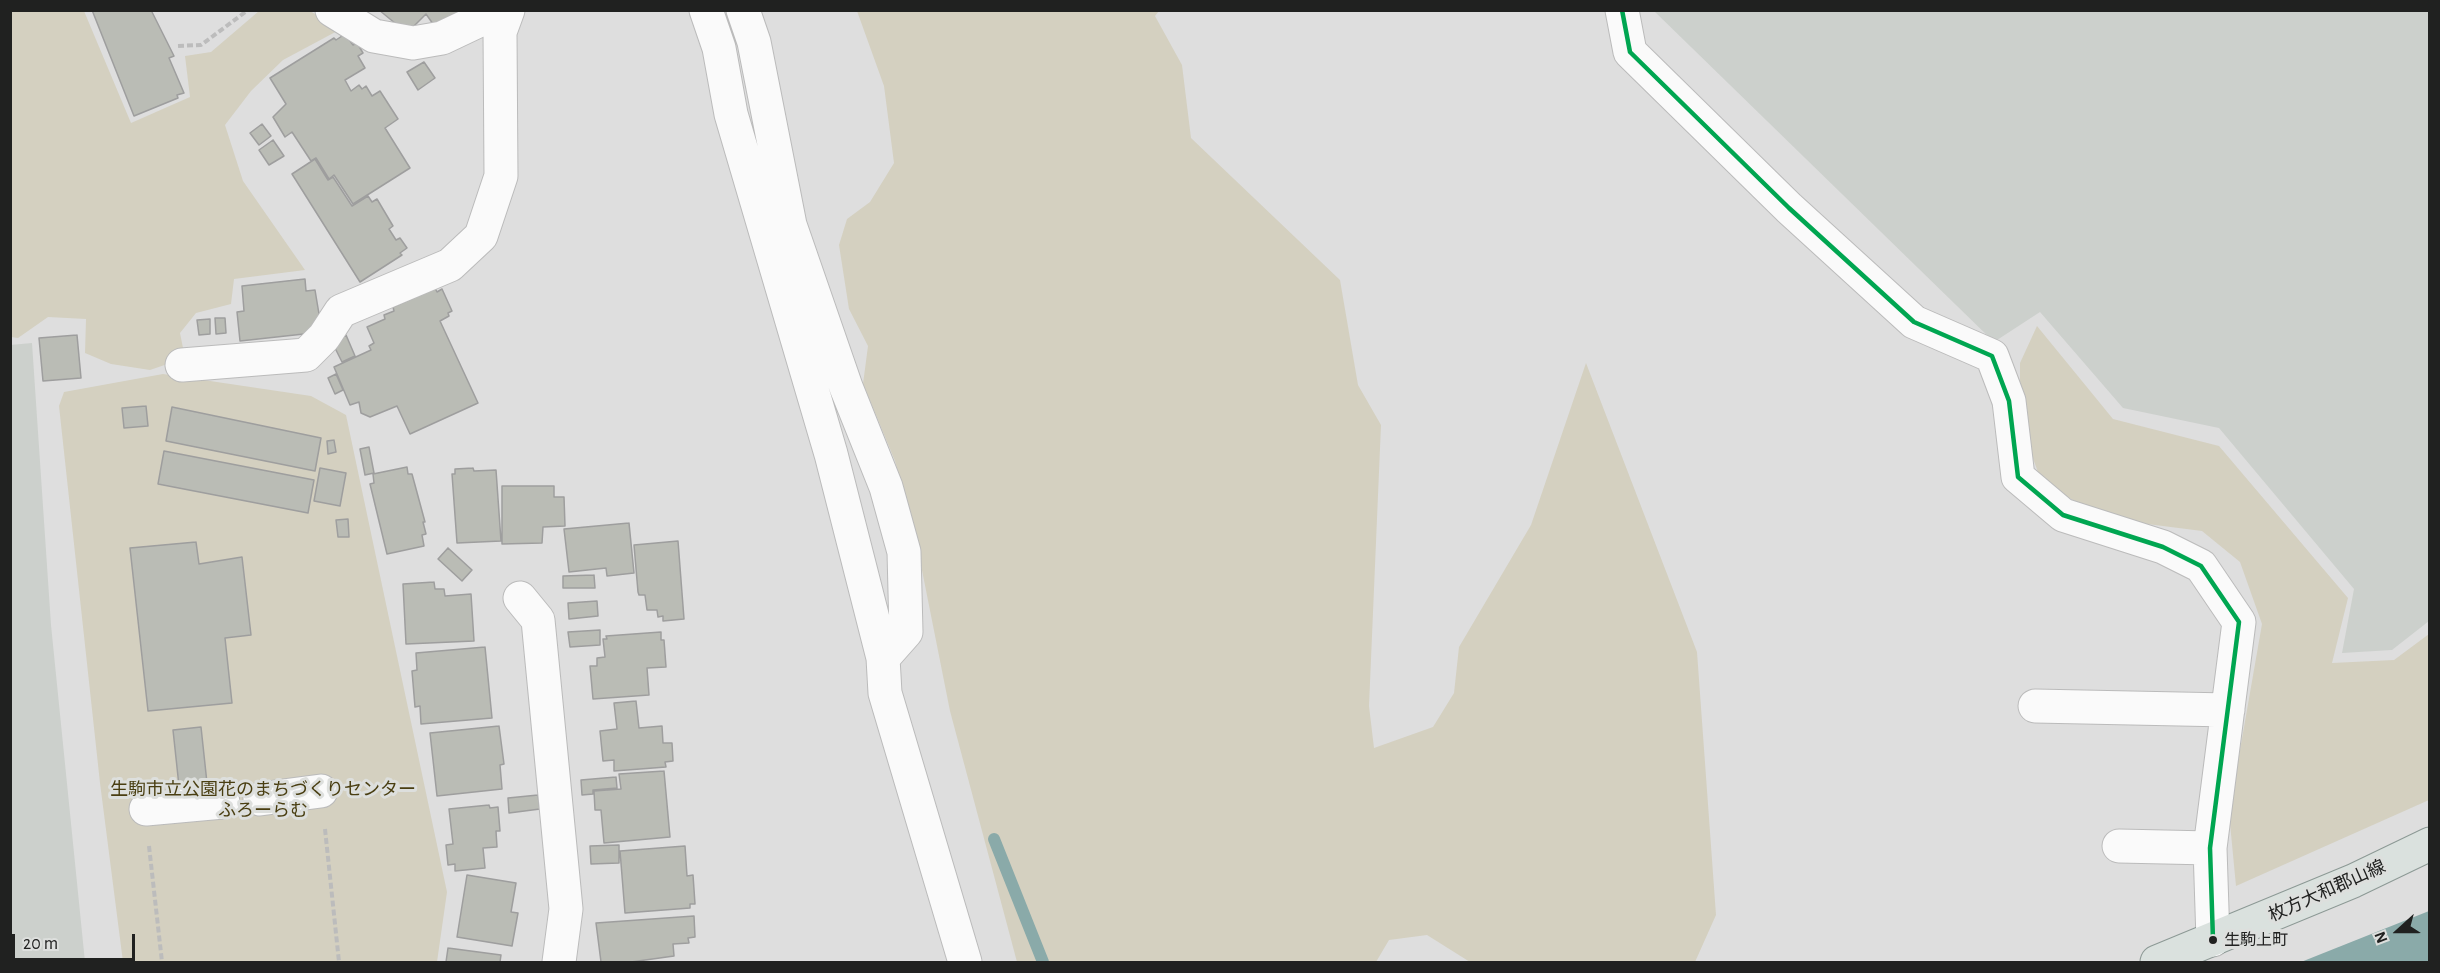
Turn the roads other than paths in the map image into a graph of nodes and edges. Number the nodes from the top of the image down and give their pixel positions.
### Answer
1 (332, 10) edge
2 (501, 10) edge
3 (508, 10) edge
4 (706, 10) edge
5 (743, 10) edge
6 (1622, 10) edge
7 (183, 365) dead end
8 (520, 598) dead end
9 (883, 658) junction
10 (2035, 706) dead end
11 (2228, 710) junction
12 (321, 791) road end
13 (260, 799) dead end
14 (223, 802) dead end
15 (146, 809) road end
16 (2430, 844) edge
17 (2119, 846) dead end
18 (2210, 849) junction
19 (2213, 940) junction
20 (559, 963) edge
21 (965, 963) edge
22 (2157, 963) edge

1 - 2 street
3 - 7 street
4 - 9 street
5 - 9 street
6 - 11 street
8 - 20 street
9 - 21 street
10 - 11 street
11 - 18 street
12 - 13 street
14 - 15 street
16 - 19 main road, 枚方大和郡山線
17 - 18 street
18 - 19 street
19 - 22 main road, 枚方大和郡山線

